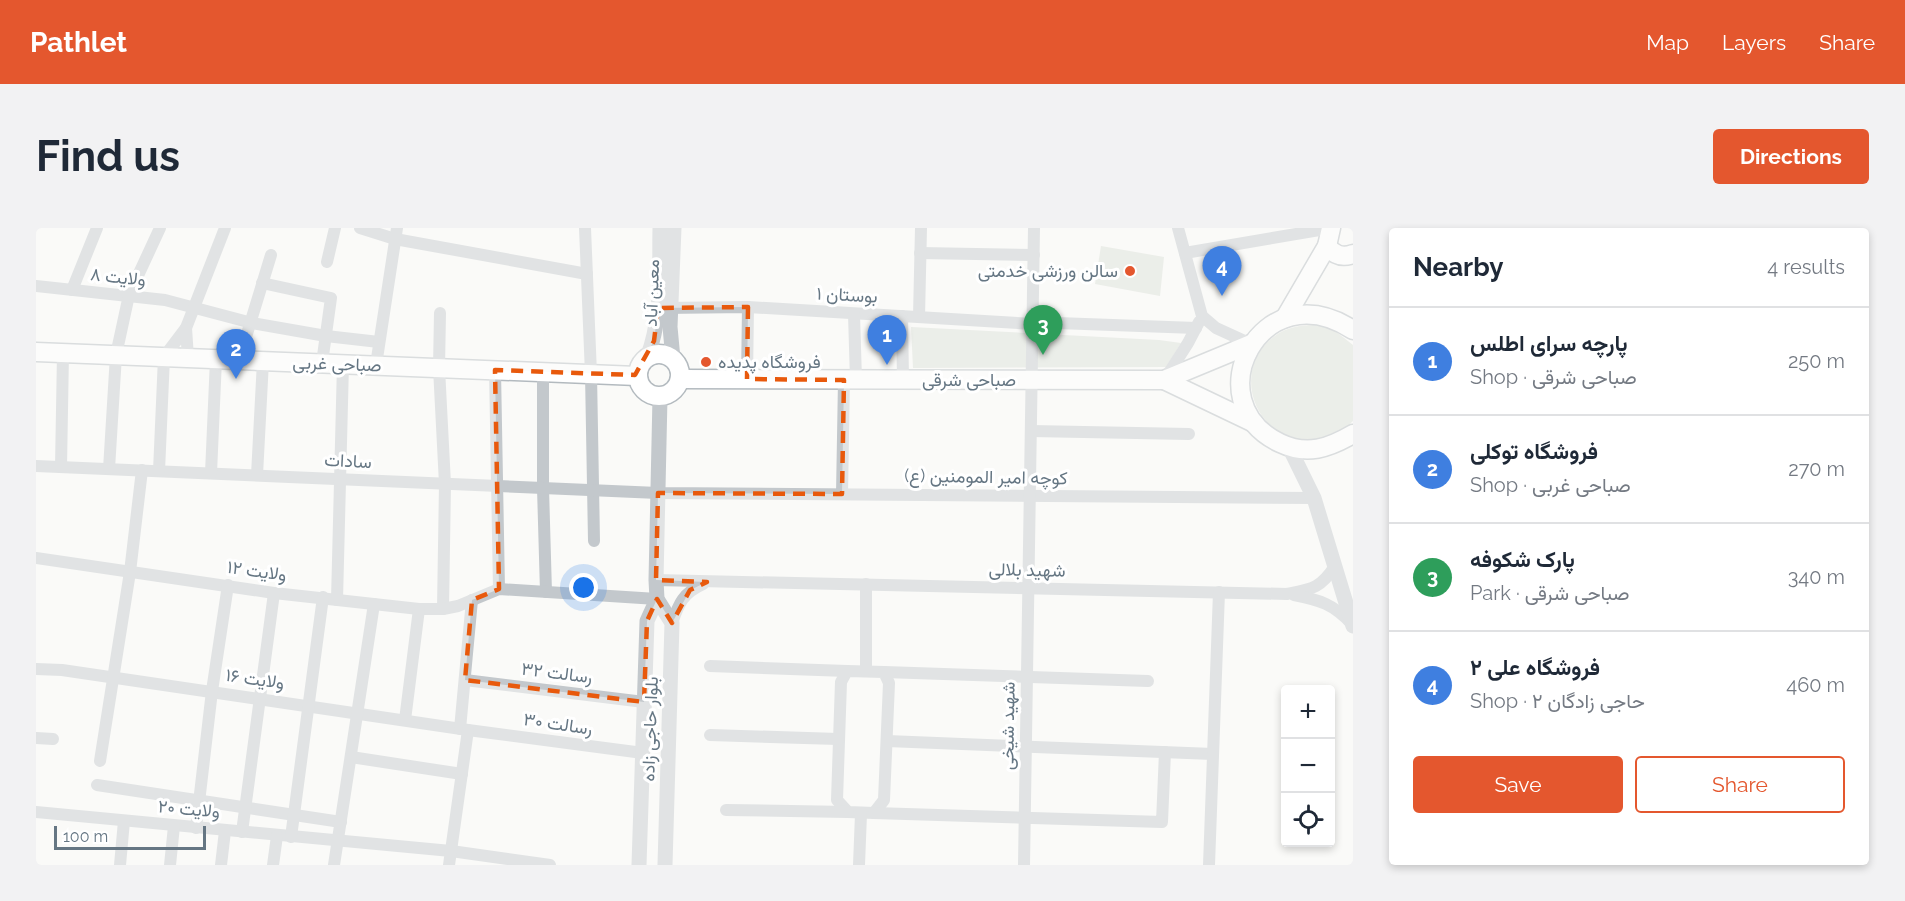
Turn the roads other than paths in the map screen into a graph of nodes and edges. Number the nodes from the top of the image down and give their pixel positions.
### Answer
1 (97, 228) edge
2 (160, 228) edge
3 (225, 228) edge
4 (335, 228) edge
5 (360, 228) edge
6 (585, 228) edge
7 (660, 228) edge
8 (674, 228) edge
9 (921, 228) edge
10 (1034, 228) edge
11 (1178, 228) edge
12 (396, 234) edge
13 (1329, 237) edge
14 (920, 253) junction
15 (1185, 253) junction
16 (1353, 254) edge
17 (271, 255) dead end
18 (1034, 255) junction
19 (327, 262) dead end
20 (587, 274) junction
21 (262, 283) junction
22 (36, 286) edge
23 (72, 290) junction
24 (129, 295) junction
25 (195, 308) junction
26 (748, 308) junction
27 (665, 309) junction
28 (440, 313) dead end
29 (855, 314) junction
30 (902, 316) junction
31 (1202, 316) junction
32 (919, 317) junction
33 (1285, 318) junction
34 (252, 323) junction
35 (1056, 323) dead end
36 (1033, 324) junction
37 (186, 328) junction
38 (1196, 328) junction
39 (1353, 330) edge
40 (326, 336) junction
41 (379, 342) junction
42 (1251, 344) junction
43 (36, 352) edge
44 (63, 353) junction
45 (116, 355) junction
46 (164, 357) junction
47 (188, 358) junction
48 (646, 358) junction
49 (216, 359) junction
50 (673, 359) junction
51 (239, 360) junction
52 (263, 361) junction
53 (322, 363) junction
54 (343, 364) junction
55 (376, 365) junction
56 (439, 368) junction
57 (495, 370) junction
58 (543, 372) junction
59 (591, 374) junction
60 (637, 375) junction
61 (680, 379) junction
62 (747, 379) junction
63 (850, 380) junction
64 (903, 380) junction
65 (1032, 380) junction
66 (1164, 380) junction
67 (660, 397) junction
68 (1254, 423) junction
69 (1031, 431) junction
70 (1189, 434) dead end
71 (1353, 434) edge
72 (1289, 447) junction
73 (36, 466) edge
74 (61, 467) junction
75 (109, 469) junction
76 (142, 470) junction
77 (159, 471) junction
78 (211, 473) junction
79 (257, 476) junction
80 (340, 479) junction
81 (445, 484) junction
82 (496, 486) junction
83 (543, 488) junction
84 (594, 490) junction
85 (658, 493) junction
86 (842, 494) junction
87 (1030, 496) junction
88 (1314, 498) junction
89 (594, 541) dead end
90 (36, 558) edge
91 (1335, 566) junction
92 (130, 572) junction
93 (656, 580) junction
94 (707, 582) junction
95 (866, 584) junction
96 (228, 585) junction
97 (1029, 588) junction
98 (499, 589) junction
99 (274, 592) junction
100 (546, 592) junction
101 (1219, 592) junction
102 (1287, 594) junction
103 (323, 597) junction
104 (657, 599) junction
105 (338, 600) junction
106 (472, 600) junction
107 (374, 604) junction
108 (419, 609) junction
109 (443, 609) junction
110 (672, 623) junction
111 (1353, 626) edge
112 (710, 666) dead end
113 (36, 669) edge
114 (848, 671) junction
115 (866, 671) junction
116 (884, 672) junction
117 (1026, 675) junction
118 (113, 677) junction
119 (465, 680) junction
120 (1148, 681) dead end
121 (212, 691) junction
122 (259, 698) junction
123 (644, 702) junction
124 (309, 706) junction
125 (357, 712) junction
126 (405, 720) junction
127 (464, 730) junction
128 (710, 735) dead end
129 (36, 738) edge
130 (53, 739) dead end
131 (838, 739) junction
132 (886, 741) junction
133 (1026, 747) junction
134 (1165, 752) junction
135 (643, 753) junction
136 (1213, 754) junction
137 (351, 758) junction
138 (100, 761) dead end
139 (462, 774) junction
140 (97, 785) dead end
141 (200, 801) junction
142 (245, 808) junction
143 (726, 810) dead end
144 (36, 812) edge
145 (848, 812) junction
146 (868, 813) junction
147 (294, 815) junction
148 (1025, 818) junction
149 (124, 821) junction
150 (341, 822) junction
151 (174, 826) junction
152 (196, 828) junction
153 (225, 831) junction
154 (242, 832) junction
155 (277, 836) junction
156 (291, 837) junction
157 (338, 842) junction
158 (451, 851) junction
159 (120, 865) edge
160 (170, 865) edge
161 (221, 865) edge
162 (273, 865) edge
163 (334, 865) edge
164 (449, 865) edge
165 (550, 865) edge
166 (639, 865) edge
167 (665, 865) edge
168 (859, 865) edge
169 (1024, 865) edge
170 (1209, 865) edge

1 - 23 street
2 - 24 street
3 - 25 street
4 - 19 street
5 - 12 street
6 - 20 street
7 - 27 street, معین آباد
8 - 27 street, معین آباد
9 - 14 street
10 - 18 street, شهید شیخی
11 - 15 street
12 - 20 street
12 - 41 street
13 - 15 street
13 - 16 main road
13 - 33 main road
14 - 18 street
14 - 32 street
15 - 31 street
17 - 21 street
18 - 36 street, شهید شیخی
20 - 59 street
21 - 34 street
21 - 40 street
22 - 23 street, ولایت ۸
23 - 24 street, ولایت ۸
24 - 25 street, ولایت ۸
24 - 45 street
25 - 34 street, ولایت ۸
25 - 37 street
26 - 27 street, بوستان ۱
26 - 29 street, بوستان ۱
26 - 62 street
27 - 48 street, معین آباد
27 - 50 street, معین آباد
28 - 56 street
29 - 30 street, بوستان ۱
29 - 63 street
30 - 32 street, بوستان ۱
30 - 64 street
31 - 38 street
31 - 42 street
32 - 36 street, بوستان ۱
33 - 39 main road
33 - 42 main road
34 - 40 street, ولایت ۸
34 - 51 street
35 - 38 street
36 - 65 street, شهید شیخی
37 - 46 street
37 - 47 street
38 - 66 street
40 - 41 street, ولایت ۸
40 - 53 street
41 - 55 street
42 - 66 main road, صباحی شرقی
42 - 68 main road
43 - 44 main road, صباحی غربی
44 - 45 main road, صباحی غربی
44 - 74 street
45 - 46 main road, صباحی غربی
45 - 75 street
46 - 47 main road, صباحی غربی
46 - 77 street
47 - 49 main road, صباحی غربی
48 - 50 main road
48 - 60 main road
49 - 51 main road, صباحی غربی
49 - 78 street
50 - 61 main road
51 - 52 main road, صباحی غربی
52 - 53 main road, صباحی غربی
52 - 79 street
53 - 54 main road, صباحی غربی
54 - 55 main road, صباحی غربی
54 - 80 street
55 - 56 main road, صباحی غربی
56 - 57 main road, صباحی غربی
56 - 81 street
57 - 58 main road, صباحی غربی
57 - 82 street
58 - 59 main road, صباحی غربی
58 - 83 street
59 - 60 main road, صباحی غربی
59 - 84 street
60 - 67 main road
61 - 62 main road, صباحی شرقی
61 - 67 main road
62 - 63 main road, صباحی شرقی
63 - 64 main road, صباحی شرقی
63 - 86 street
64 - 65 main road, صباحی شرقی
65 - 66 main road, صباحی شرقی
65 - 69 street, شهید شیخی
66 - 68 main road
67 - 85 street, بلوار حاجی زاده
68 - 72 main road
69 - 70 street
69 - 87 street, شهید شیخی
71 - 72 main road
72 - 88 street
73 - 74 street, سادات
74 - 75 street, سادات
75 - 76 street, سادات
76 - 77 street, سادات
76 - 92 street
77 - 78 street, سادات
78 - 79 street, سادات
79 - 80 street, سادات
80 - 81 street, سادات
80 - 105 street
81 - 82 street, سادات
81 - 109 street
82 - 83 street, سادات
82 - 98 street
83 - 84 street, سادات
83 - 100 street
84 - 85 street, سادات
84 - 89 street
85 - 86 street, کوچه امیر المومنین (ع)
85 - 93 street, بلوار حاجی زاده
86 - 87 street, کوچه امیر المومنین (ع)
87 - 88 street, کوچه امیر المومنین (ع)
87 - 97 street, شهید شیخی
88 - 91 street
90 - 92 street, ولایت ۱۲
91 - 102 street, شهید بلالی
91 - 111 street
92 - 96 street, ولایت ۱۲
92 - 118 street
93 - 94 street, شهید بلالی
93 - 104 street, بلوار حاجی زاده
94 - 95 street, شهید بلالی
94 - 110 street
95 - 97 street, شهید بلالی
95 - 115 street
96 - 99 street, ولایت ۱۲
96 - 121 street
97 - 101 street, شهید بلالی
97 - 117 street, شهید شیخی
98 - 100 street
98 - 106 street, ولایت ۱۲
99 - 103 street, ولایت ۱۲
99 - 122 street
100 - 104 street
101 - 102 street, شهید بلالی
101 - 136 street
102 - 111 street
103 - 105 street, ولایت ۱۲
103 - 124 street
104 - 110 street, بلوار حاجی زاده
104 - 123 street, بلوار حاجی زاده
105 - 107 street, ولایت ۱۲
106 - 109 street, ولایت ۱۲
106 - 119 street
107 - 108 street, ولایت ۱۲
107 - 125 street
108 - 109 street, ولایت ۱۲
108 - 126 street
110 - 167 street, بلوار حاجی زاده
112 - 114 street
113 - 118 street, ولایت ۱۶
114 - 115 street
114 - 131 street
115 - 116 street
116 - 117 street
116 - 132 street
117 - 120 street
117 - 133 street, شهید شیخی
118 - 121 street, ولایت ۱۶
118 - 138 street
119 - 123 street, رسالت ۳۲
119 - 127 street
121 - 122 street, ولایت ۱۶
121 - 141 street
122 - 124 street, ولایت ۱۶
122 - 142 street
123 - 135 street, بلوار حاجی زاده
124 - 125 street, ولایت ۱۶
124 - 147 street
125 - 126 street, ولایت ۱۶
125 - 137 street
126 - 127 street, ولایت ۱۶
127 - 135 street, رسالت ۳۰
127 - 139 street
128 - 131 street
129 - 130 street
131 - 145 street
132 - 133 street
132 - 146 street
133 - 134 street
133 - 148 street, شهید شیخی
134 - 136 street
134 - 148 street
135 - 166 street, بلوار حاجی زاده
136 - 170 street
137 - 139 street
137 - 150 street
139 - 158 street
140 - 141 street
141 - 142 street
141 - 152 street
142 - 147 street
142 - 154 street
143 - 145 street
144 - 149 street, ولایت ۲۰
145 - 146 street
146 - 148 street
146 - 168 street
147 - 150 street
147 - 156 street
148 - 169 street, شهید شیخی
149 - 151 street, ولایت ۲۰
149 - 159 street
150 - 157 street
151 - 152 street, ولایت ۲۰
151 - 160 street
152 - 153 street, ولایت ۲۰
153 - 154 street, ولایت ۲۰
153 - 161 street
154 - 155 street, ولایت ۲۰
155 - 156 street, ولایت ۲۰
155 - 162 street
156 - 157 street, ولایت ۲۰
157 - 158 street, ولایت ۲۰
157 - 163 street
158 - 164 street
158 - 165 street, ولایت ۲۰

